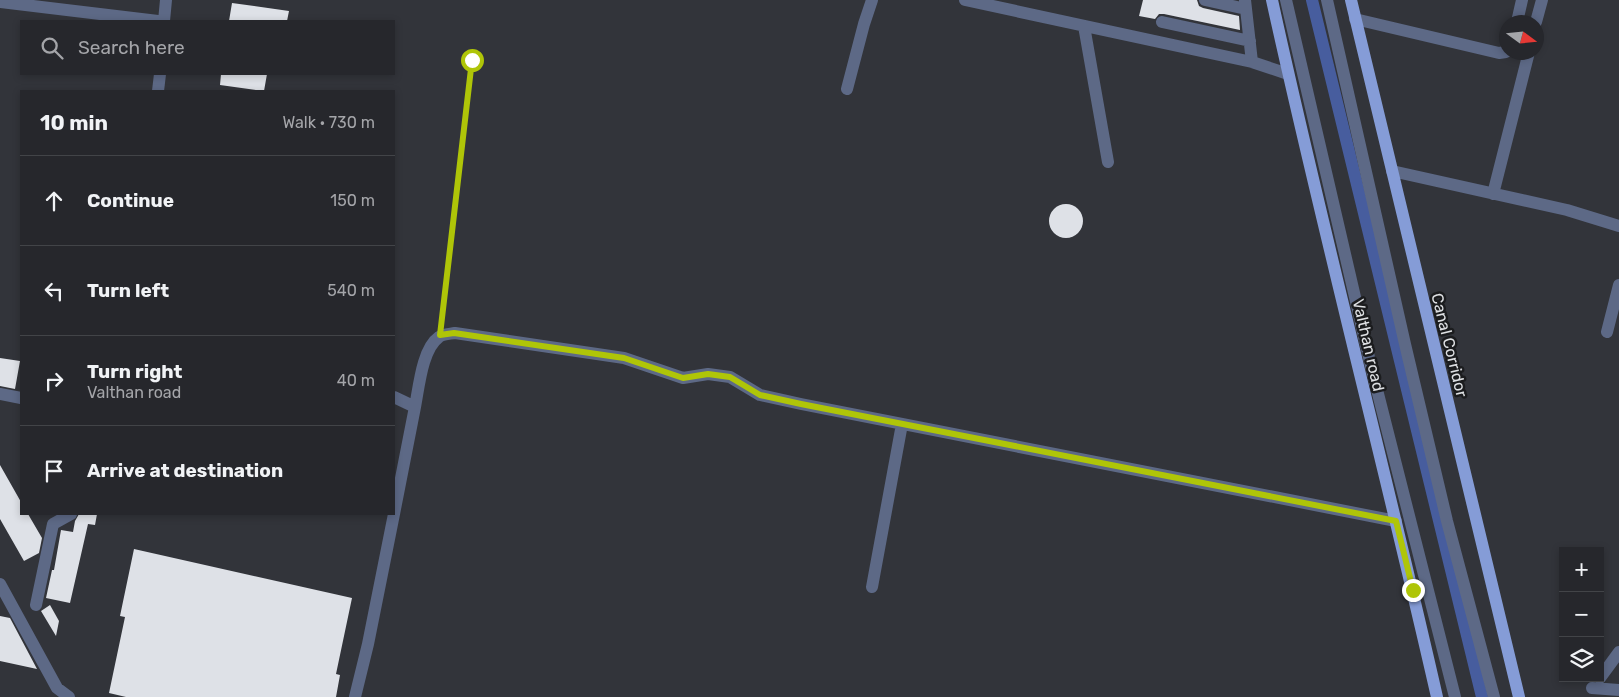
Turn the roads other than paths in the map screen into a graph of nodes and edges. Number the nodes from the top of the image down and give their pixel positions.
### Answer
1 (166, 0) edge
2 (872, 0) edge
3 (965, 0) edge
4 (1205, 0) edge
5 (1272, 0) edge
6 (1286, 0) edge
7 (1327, 0) edge
8 (1351, 0) edge
9 (1522, 0) edge
10 (1542, 0) edge
11 (0, 2) edge
12 (1246, 5) edge
13 (1519, 15) edge
14 (1538, 15) edge
15 (1355, 19) junction
16 (150, 20) edge
17 (164, 20) edge
18 (1162, 22) dead end
19 (1084, 26) junction
20 (1250, 41) junction
21 (1499, 53) edge
22 (1527, 60) edge
23 (1252, 62) junction
24 (1288, 74) junction
25 (160, 75) edge
26 (158, 90) edge
27 (847, 90) dead end
28 (1108, 162) dead end
29 (1392, 171) junction
30 (1493, 194) junction
31 (1619, 226) edge
32 (1619, 286) edge
33 (1607, 332) dead end
34 (0, 394) edge
35 (395, 397) edge
36 (20, 398) edge
37 (415, 407) junction
38 (902, 424) junction
39 (395, 509) edge
40 (68, 515) edge
41 (394, 515) edge
42 (1396, 521) junction
43 (0, 584) edge
44 (872, 587) dead end
45 (36, 605) dead end
46 (1619, 652) edge
47 (1594, 685) edge
48 (1619, 690) edge
49 (69, 697) edge
50 (355, 697) edge
51 (1437, 697) edge
52 (1455, 697) edge
53 (1494, 697) edge
54 (1519, 697) edge

1 - 17 street
2 - 27 street
3 - 19 street
4 - 12 street
5 - 24 main road, Valthan road
6 - 52 street
7 - 53 street
8 - 15 main road, Canal Corridor
9 - 13 street
10 - 14 street
11 - 16 street
12 - 20 street
15 - 21 street
15 - 29 main road, Canal Corridor
18 - 20 street
19 - 23 street
19 - 28 street
20 - 23 street
22 - 30 street
23 - 24 street
24 - 42 main road, Valthan road
25 - 26 street
29 - 30 street
29 - 54 main road, Canal Corridor
30 - 31 street
32 - 33 street
34 - 36 street
35 - 37 street
37 - 38 street
37 - 39 street
38 - 42 street
38 - 44 street
40 - 45 street
41 - 50 street
42 - 51 main road, Valthan road
43 - 49 street
46 - 47 street
47 - 48 street

